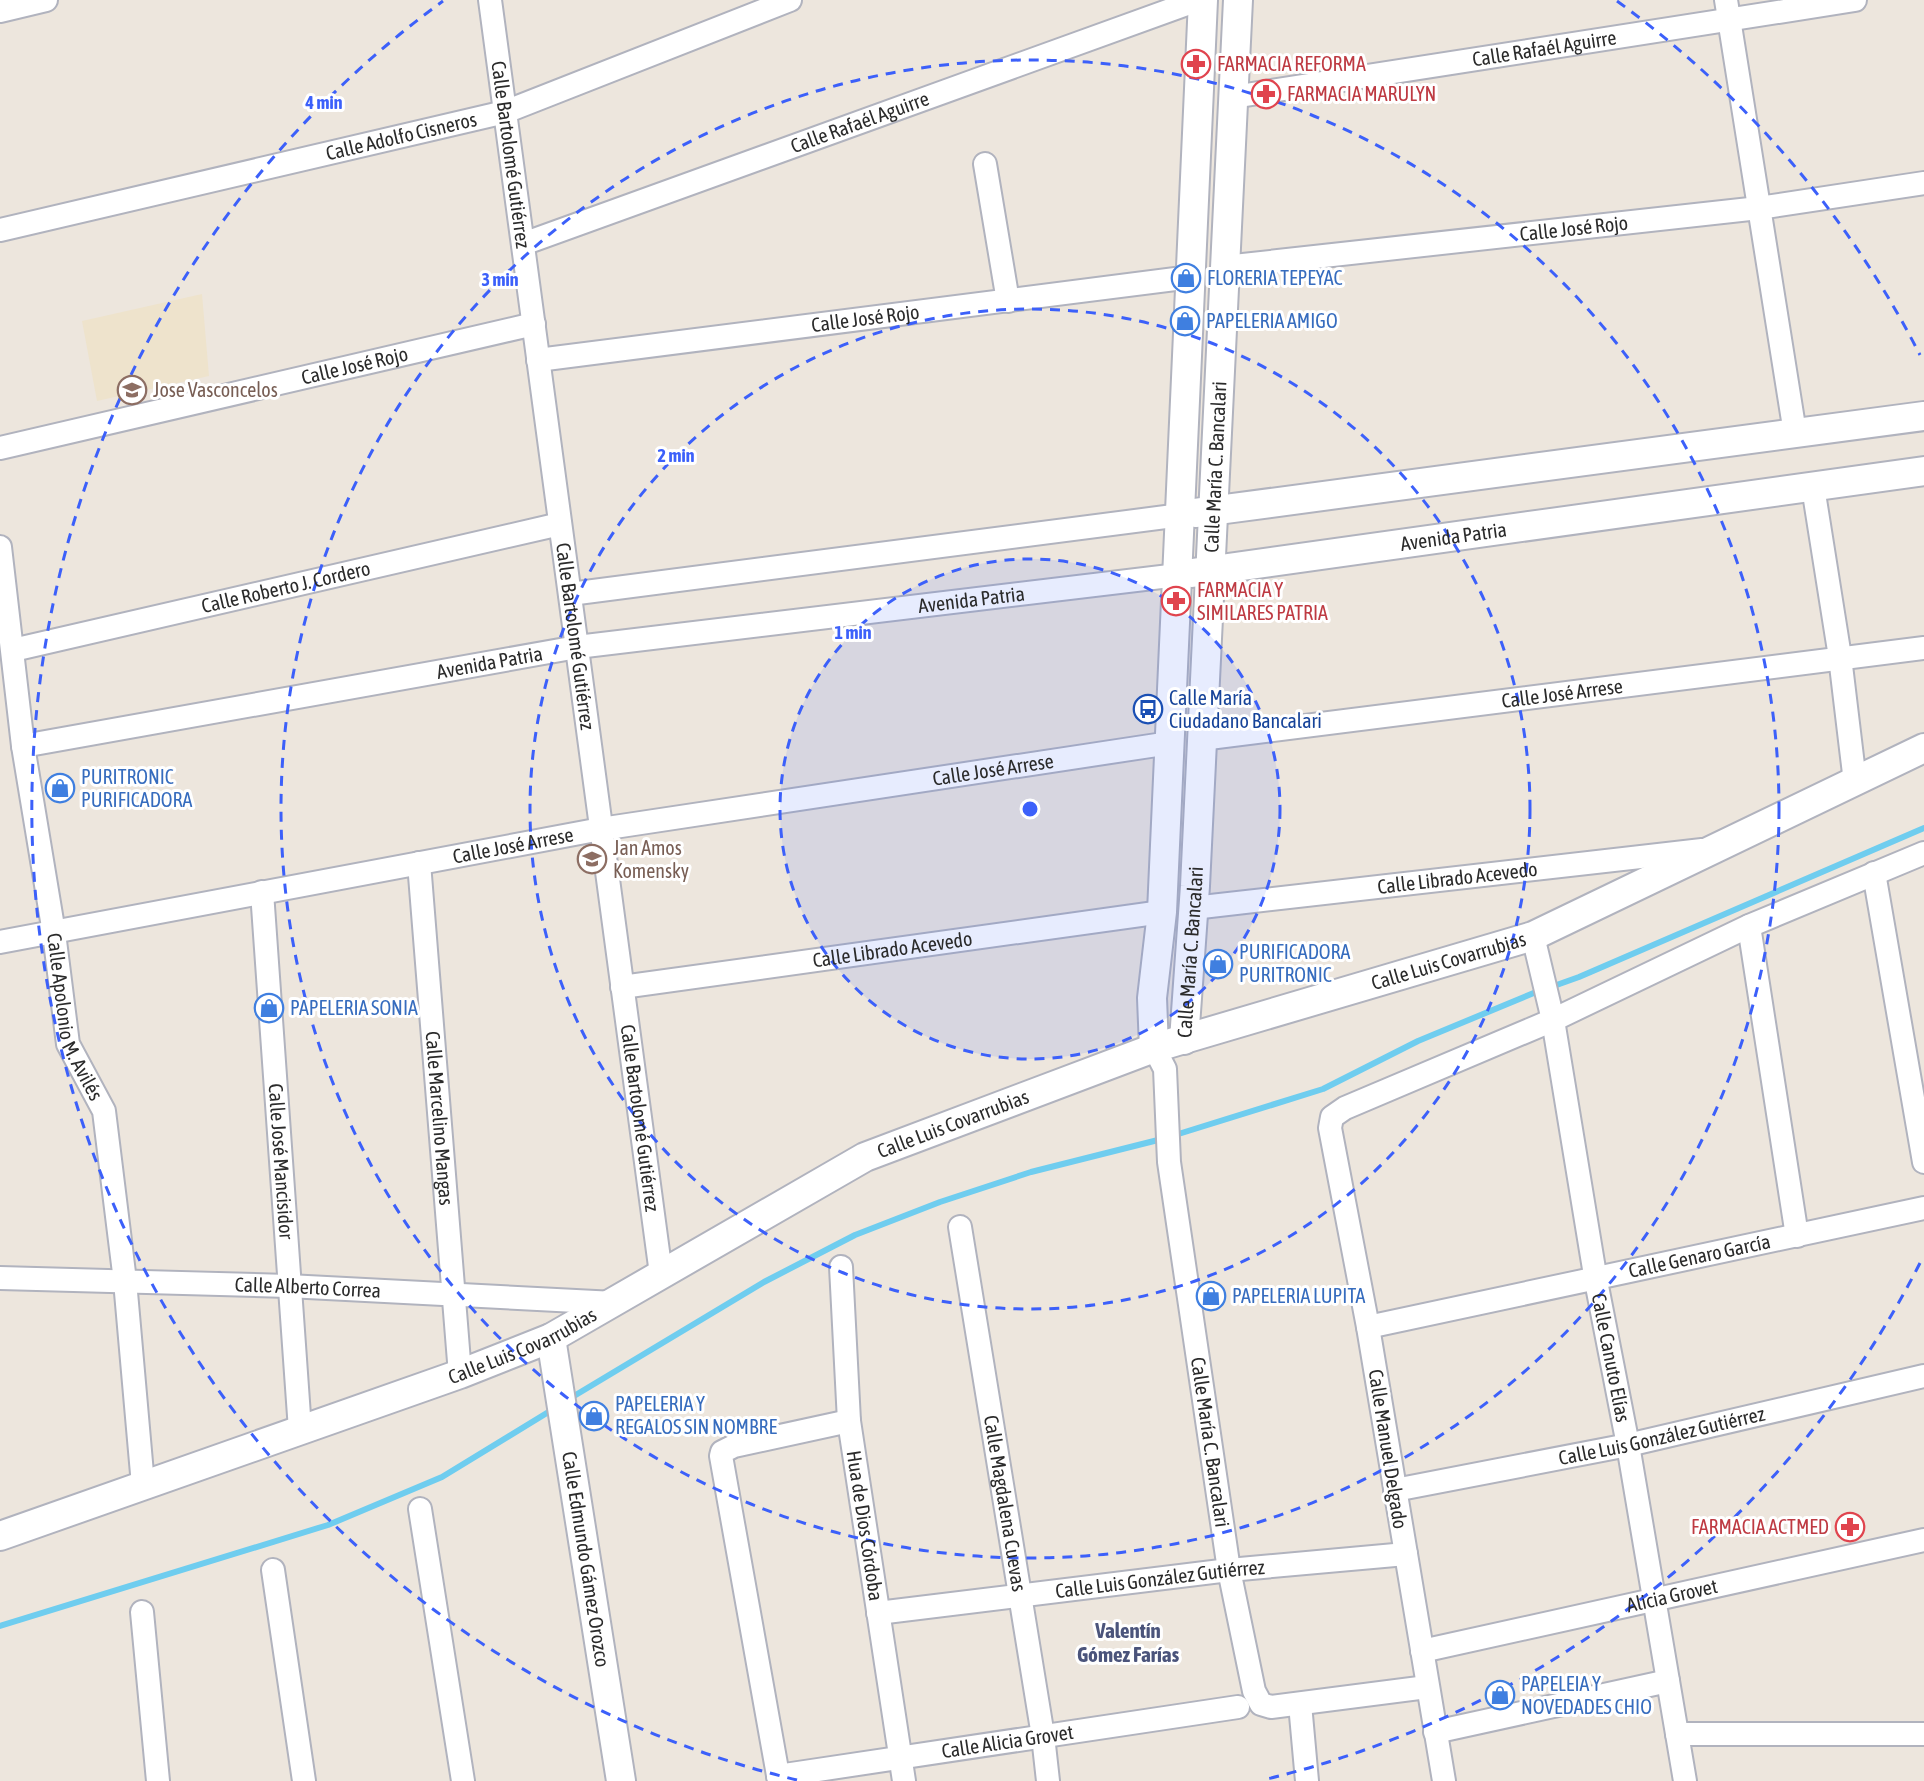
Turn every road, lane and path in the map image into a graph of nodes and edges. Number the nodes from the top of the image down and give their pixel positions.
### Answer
1 (46, 0) edge
2 (490, 0) edge
3 (790, 0) edge
4 (1201, 0) edge
5 (1238, 0) edge
6 (1855, 0) edge
7 (0, 11) edge
8 (1727, 11) edge
9 (1233, 97) junction
10 (505, 112) junction
11 (985, 164) dead end
12 (1924, 183) edge
13 (1759, 208) junction
14 (0, 230) edge
15 (523, 244) junction
16 (1224, 267) junction
17 (1191, 277) junction
18 (1008, 301) junction
19 (534, 324) junction
20 (538, 360) junction
21 (1924, 416) edge
22 (1795, 433) junction
23 (0, 448) edge
24 (1924, 471) edge
25 (1813, 487) junction
26 (1212, 511) junction
27 (1181, 515) junction
28 (560, 524) junction
29 (0, 547) edge
30 (1209, 571) junction
31 (1178, 575) junction
32 (570, 594) junction
33 (577, 647) junction
34 (1924, 648) edge
35 (13, 650) junction
36 (1839, 657) junction
37 (9, 704) edge
38 (1201, 739) junction
39 (1170, 743) junction
40 (23, 746) junction
41 (1924, 748) edge
42 (1855, 782) junction
43 (601, 829) junction
44 (1720, 848) junction
45 (1924, 853) edge
46 (419, 863) junction
47 (1875, 873) junction
48 (262, 892) junction
49 (1193, 908) junction
50 (1162, 912) junction
51 (1749, 926) junction
52 (54, 933) junction
53 (0, 942) edge
54 (1536, 948) junction
55 (622, 987) junction
56 (1552, 1016) junction
57 (1184, 1040) junction
58 (1915, 1045) edge
59 (1162, 1068) junction
60 (1924, 1162) edge
61 (1924, 1208) edge
62 (960, 1227) dead end
63 (1797, 1236) junction
64 (841, 1267) dead end
65 (661, 1274) junction
66 (0, 1278) edge
67 (125, 1281) junction
68 (1596, 1281) junction
69 (288, 1286) junction
70 (453, 1295) junction
71 (615, 1303) junction
72 (1368, 1327) junction
73 (551, 1338) junction
74 (460, 1374) junction
75 (1924, 1376) edge
76 (849, 1421) junction
77 (300, 1430) junction
78 (1628, 1445) junction
79 (143, 1485) junction
80 (1395, 1490) junction
81 (420, 1509) dead end
82 (0, 1536) edge
83 (1924, 1540) edge
84 (1406, 1554) junction
85 (273, 1570) dead end
86 (1229, 1570) junction
87 (1020, 1596) junction
88 (1655, 1600) junction
89 (142, 1612) dead end
90 (878, 1613) junction
91 (1422, 1652) junction
92 (1668, 1681) junction
93 (1428, 1688) junction
94 (1300, 1704) junction
95 (1238, 1707) dead end
96 (1435, 1732) junction
97 (1677, 1734) junction
98 (1924, 1734) edge
99 (1043, 1736) junction
100 (900, 1758) junction
101 (778, 1779) edge
102 (158, 1781) edge
103 (304, 1781) edge
104 (463, 1781) edge
105 (621, 1781) edge
106 (904, 1781) edge
107 (1048, 1781) edge
108 (1307, 1781) edge
109 (1444, 1781) edge
110 (1685, 1781) edge

1 - 7 street
2 - 10 street, Calle Bartolomé Gutiérrez
3 - 10 street, Calle Adolfo Cisneros
4 - 15 street, Calle Rafaél Aguirre
4 - 17 street, Calle María C. Bancalari
5 - 9 street, Calle María C. Bancalari
6 - 8 street, Calle Rafaél Aguirre
8 - 9 street, Calle Rafaél Aguirre
8 - 13 street
9 - 16 street, Calle María C. Bancalari
10 - 14 street, Calle Adolfo Cisneros
10 - 15 street, Calle Bartolomé Gutiérrez
11 - 18 street
12 - 13 street, Calle José Rojo
13 - 16 street, Calle José Rojo
13 - 22 street
15 - 19 street, Calle Bartolomé Gutiérrez
16 - 26 street, Calle María C. Bancalari
17 - 18 street, Calle José Rojo
17 - 27 street, Calle María C. Bancalari
18 - 20 street, Calle José Rojo
19 - 20 street, Calle Bartolomé Gutiérrez
19 - 23 street, Calle José Rojo
20 - 28 street, Calle Bartolomé Gutiérrez
21 - 22 street
22 - 26 street
24 - 25 street, Avenida Patria
25 - 30 street, Avenida Patria
25 - 36 street
26 - 27 street
26 - 30 street, Calle María C. Bancalari
27 - 31 street, Calle María C. Bancalari
27 - 32 street
28 - 32 street, Calle Bartolomé Gutiérrez
28 - 35 street, Calle Roberto J. Cordero
29 - 35 street, Calle Apolonio M. Avilés
30 - 31 street, Avenida Patria
30 - 38 street, Calle María C. Bancalari
31 - 33 street, Avenida Patria
31 - 39 street, Calle María C. Bancalari
32 - 33 street, Calle Bartolomé Gutiérrez
33 - 40 street, Avenida Patria
33 - 43 street, Calle Bartolomé Gutiérrez
34 - 36 street, Calle José Arrese
35 - 37 street, Calle Apolonio M. Avilés
36 - 38 street, Calle José Arrese
36 - 42 street
37 - 40 street, Calle Apolonio M. Avilés
38 - 49 street, Calle María C. Bancalari
39 - 43 street, Calle José Arrese
39 - 50 street, Calle María C. Bancalari
40 - 52 street, Calle Apolonio M. Avilés
41 - 42 street, Calle Luis Covarrubias
42 - 44 street, Calle Luis Covarrubias
43 - 46 street, Calle José Arrese
43 - 55 street, Calle Bartolomé Gutiérrez
44 - 49 street, Calle Librado Acevedo
44 - 54 street, Calle Luis Covarrubias
45 - 47 street
46 - 48 street, Calle José Arrese
46 - 70 street, Calle Marcelino Mangas
47 - 51 street
47 - 58 street
48 - 52 street, Calle José Arrese
48 - 69 street, Calle José Mancisidor
49 - 57 street, Calle María C. Bancalari
50 - 55 street, Calle Librado Acevedo
50 - 59 street, Calle María C. Bancalari
51 - 56 street
51 - 63 street
52 - 53 street, Calle José Arrese
52 - 67 street, Calle Apolonio M. Avilés
54 - 56 street, Calle Canuto Elías
54 - 57 street, Calle Luis Covarrubias
55 - 65 street, Calle Bartolomé Gutiérrez
56 - 68 street, Calle Canuto Elías
56 - 72 street, Calle Manuel Delgado
57 - 59 street, Calle Luis Covarrubias
58 - 60 street
59 - 65 street, Calle Luis Covarrubias
59 - 86 street, Calle María C. Bancalari
61 - 63 street, Calle Genaro García
62 - 87 street, Calle Magdalena Cuevas
63 - 68 street, Calle Genaro García
64 - 76 street, Hua de Dios Córdoba
65 - 71 street, Calle Luis Covarrubias
66 - 67 street, Calle Alberto Correa
67 - 69 street, Calle Alberto Correa
67 - 79 street, Calle Apolonio M. Avilés
68 - 72 street, Calle Genaro García
68 - 78 street, Calle Canuto Elías
69 - 70 street, Calle Alberto Correa
69 - 77 street, Calle José Mancisidor
70 - 71 street, Calle Alberto Correa
70 - 74 street, Calle Marcelino Mangas
71 - 73 street, Calle Luis Covarrubias
72 - 80 street, Calle Manuel Delgado
73 - 74 street, Calle Luis Covarrubias
73 - 105 street, Calle Edmundo Gámez Orozco
74 - 77 street, Calle Luis Covarrubias
75 - 78 street, Calle Luis González Gutiérrez
76 - 90 street, Hua de Dios Córdoba
76 - 101 street
77 - 79 street, Calle Luis Covarrubias
78 - 80 street, Calle Luis González Gutiérrez
78 - 88 street, Calle Canuto Elías
79 - 82 street, Calle Luis Covarrubias
80 - 84 street, Calle Manuel Delgado
81 - 104 street
83 - 88 street, Alicia Grovet
84 - 86 street, Calle Luis González Gutiérrez
84 - 91 street, Calle Manuel Delgado
85 - 103 street
86 - 87 street, Calle Luis González Gutiérrez
86 - 94 street, Calle María C. Bancalari
87 - 90 street, Calle Luis González Gutiérrez
87 - 99 street, Calle Magdalena Cuevas
88 - 91 street, Alicia Grovet
88 - 92 street, Calle Canuto Elías
89 - 102 street
90 - 100 street, Hua de Dios Córdoba
91 - 93 street, Calle Manuel Delgado
92 - 96 street
92 - 97 street, Calle Canuto Elías
93 - 94 street
93 - 96 street, Calle Manuel Delgado
94 - 108 street
95 - 99 street, Calle Alicia Grovet
96 - 109 street, Calle Manuel Delgado
97 - 98 street
97 - 110 street, Calle Canuto Elías
99 - 100 street, Calle Alicia Grovet
99 - 107 street, Calle Magdalena Cuevas
100 - 101 street, Calle Alicia Grovet
100 - 106 street, Hua de Dios Córdoba

